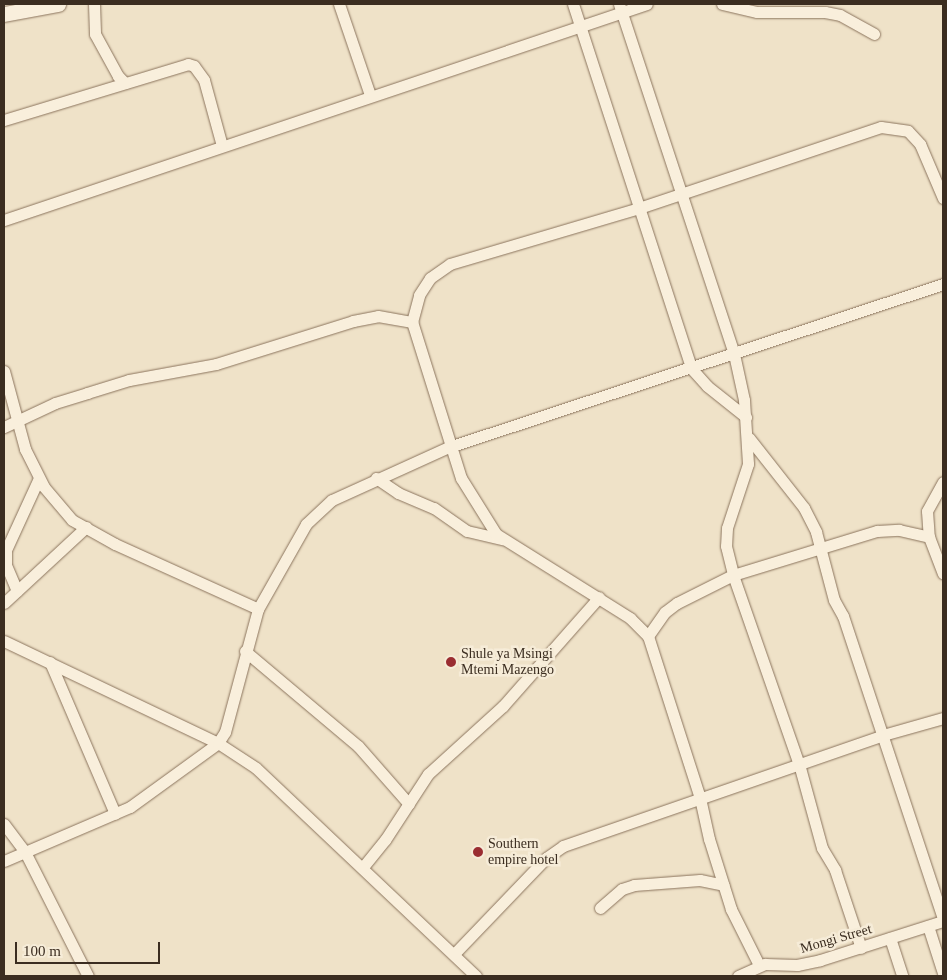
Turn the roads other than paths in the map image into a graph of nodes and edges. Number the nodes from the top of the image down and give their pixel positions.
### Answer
1 (58, 4) edge
2 (94, 4) edge
3 (339, 4) edge
4 (574, 4) edge
5 (648, 4) edge
6 (722, 4) edge
7 (621, 9) edge
8 (4, 14) edge
9 (581, 28) junction
10 (874, 34) dead end
11 (125, 83) junction
12 (370, 95) junction
13 (4, 120) edge
14 (222, 146) junction
15 (681, 193) junction
16 (943, 198) edge
17 (639, 208) junction
18 (4, 220) edge
19 (943, 284) edge
20 (412, 322) junction
21 (734, 354) junction
22 (691, 368) junction
23 (4, 371) edge
24 (746, 418) junction
25 (18, 421) junction
26 (4, 427) edge
27 (748, 436) junction
28 (449, 447) junction
29 (39, 478) junction
30 (376, 478) junction
31 (943, 482) edge
32 (86, 527) junction
33 (929, 537) junction
34 (504, 539) junction
35 (821, 547) junction
36 (943, 573) edge
37 (733, 575) junction
38 (17, 591) junction
39 (599, 597) junction
40 (4, 603) edge
41 (258, 609) junction
42 (648, 636) junction
43 (4, 641) edge
44 (245, 651) junction
45 (50, 662) junction
46 (943, 718) edge
47 (883, 735) junction
48 (218, 743) junction
49 (799, 764) junction
50 (700, 798) junction
51 (409, 804) junction
52 (115, 814) junction
53 (4, 824) edge
54 (25, 852) junction
55 (4, 860) edge
56 (363, 867) junction
57 (723, 885) junction
58 (600, 908) dead end
59 (943, 919) edge
60 (928, 926) junction
61 (890, 938) junction
62 (861, 948) junction
63 (454, 954) junction
64 (759, 965) junction
65 (943, 973) edge
66 (87, 976) edge
67 (476, 976) edge
68 (738, 976) edge
69 (902, 976) edge

1 - 8 street
2 - 11 street
3 - 12 street
4 - 9 street
5 - 7 street
6 - 10 street
7 - 9 street
7 - 15 street
9 - 12 street
9 - 17 street
11 - 13 street
11 - 14 street
12 - 14 street
14 - 18 street
15 - 16 street
15 - 17 street
15 - 21 street
17 - 20 street
17 - 22 street
19 - 21 street
20 - 25 street
20 - 28 street
21 - 22 street
21 - 24 street
22 - 24 street
22 - 28 street
23 - 25 street
24 - 27 street
25 - 26 street
25 - 29 street
27 - 35 street
27 - 37 street
28 - 30 street
28 - 34 street
29 - 32 street
29 - 38 street
30 - 34 street
30 - 41 street
31 - 33 street
32 - 38 street
32 - 41 street
33 - 35 street
33 - 36 street
34 - 39 street
35 - 37 street
35 - 47 street
37 - 42 street
37 - 49 street
38 - 40 street
39 - 42 street
39 - 51 street
41 - 44 street
42 - 50 street
43 - 45 street
44 - 48 street
44 - 51 street
45 - 48 street
45 - 52 street
46 - 47 street
47 - 49 street
47 - 59 street
48 - 52 street
48 - 56 street
49 - 50 street
49 - 62 street
50 - 57 street
50 - 63 street
51 - 56 street
52 - 54 street
53 - 54 street
54 - 55 street
54 - 66 street
56 - 63 street
57 - 58 street
57 - 64 street
59 - 60 street, Mongi Street
60 - 61 street, Mongi Street
60 - 65 street
61 - 62 street, Mongi Street
61 - 69 street
62 - 64 street, Mongi Street
63 - 67 street
64 - 68 street, Mongi Street

